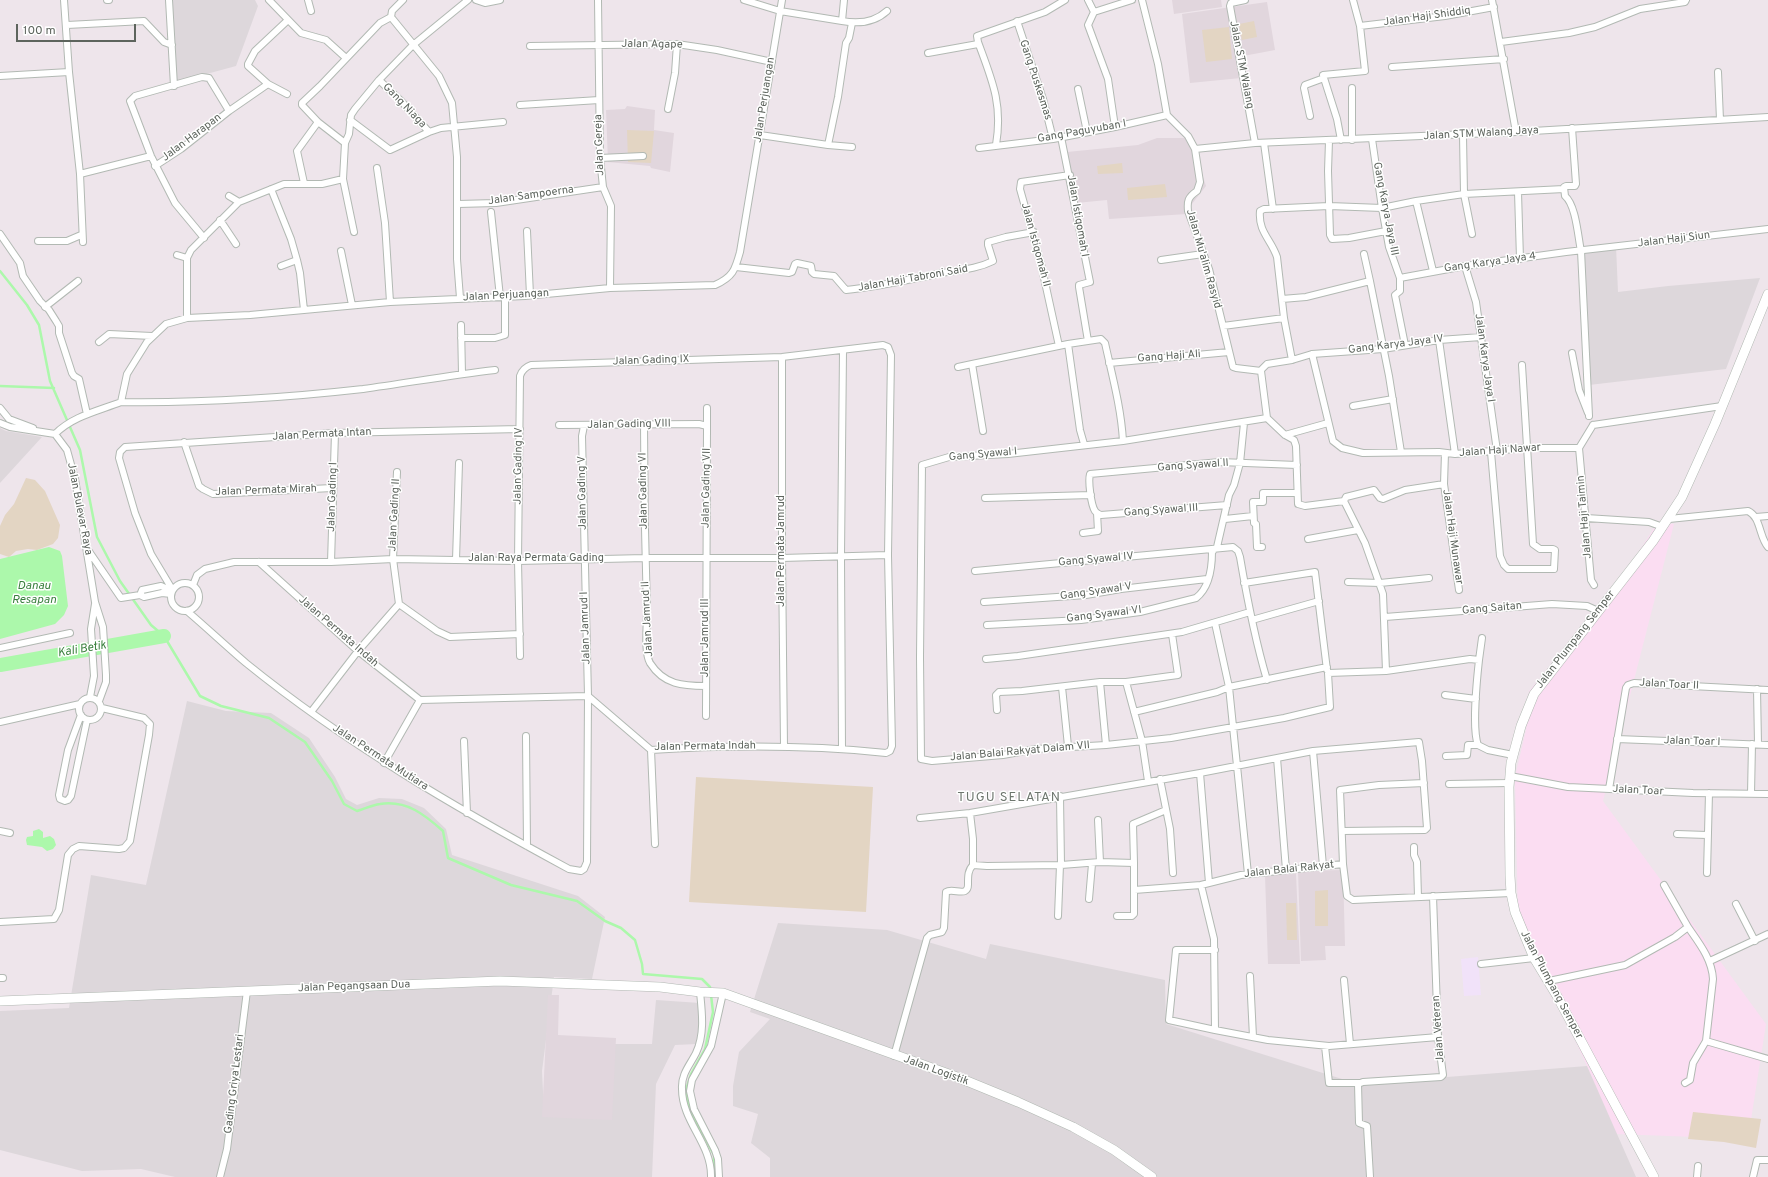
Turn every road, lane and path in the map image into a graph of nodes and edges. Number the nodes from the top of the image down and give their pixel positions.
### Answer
1 (64, 0) edge
2 (168, 0) edge
3 (269, 0) edge
4 (308, 0) edge
5 (403, 0) edge
6 (468, 0) edge
7 (476, 0) edge
8 (500, 0) edge
9 (598, 0) edge
10 (744, 0) edge
11 (782, 0) edge
12 (844, 0) edge
13 (1065, 0) edge
14 (1088, 0) edge
15 (1132, 0) edge
16 (1142, 0) edge
17 (1246, 0) edge
18 (1353, 0) edge
19 (1492, 0) edge
20 (1686, 0) edge
21 (1494, 7) junction
22 (312, 11) dead end
23 (780, 11) junction
24 (887, 11) dead end
25 (1094, 12) junction
26 (391, 17) junction
27 (288, 20) junction
28 (842, 21) junction
29 (1017, 21) junction
30 (852, 23) junction
31 (67, 26) junction
32 (1360, 26) junction
33 (1501, 42) junction
34 (598, 44) junction
35 (677, 44) junction
36 (978, 44) junction
37 (172, 45) junction
38 (413, 45) junction
39 (530, 46) dead end
40 (928, 53) dead end
41 (346, 58) junction
42 (1504, 59) junction
43 (772, 62) junction
44 (1392, 67) dead end
45 (69, 72) junction
46 (1718, 72) dead end
47 (0, 76) edge
48 (1324, 78) junction
49 (379, 80) junction
50 (268, 84) junction
51 (174, 86) junction
52 (1352, 88) dead end
53 (1078, 89) dead end
54 (287, 94) dead end
55 (599, 100) junction
56 (520, 105) dead end
57 (668, 109) dead end
58 (229, 111) junction
59 (1167, 115) junction
60 (1310, 116) dead end
61 (1768, 117) edge
62 (350, 120) junction
63 (1720, 120) junction
64 (318, 122) junction
65 (503, 122) dead end
66 (455, 127) junction
67 (1115, 127) junction
68 (1572, 128) junction
69 (429, 132) junction
70 (1087, 132) junction
71 (1516, 132) junction
72 (760, 135) junction
73 (1463, 135) junction
74 (1061, 137) junction
75 (1053, 139) junction
76 (1372, 139) junction
77 (1329, 140) junction
78 (1341, 140) junction
79 (1352, 140) junction
80 (345, 143) junction
81 (1255, 143) junction
82 (1264, 143) junction
83 (828, 145) junction
84 (996, 145) junction
85 (852, 147) dead end
86 (979, 148) dead end
87 (1195, 149) junction
88 (151, 156) junction
89 (643, 156) dead end
90 (600, 158) junction
91 (155, 166) junction
92 (377, 168) dead end
93 (80, 174) junction
94 (1070, 175) junction
95 (343, 179) junction
96 (304, 183) junction
97 (603, 187) junction
98 (271, 189) junction
99 (1564, 189) junction
100 (1518, 192) junction
101 (1464, 194) junction
102 (229, 196) dead end
103 (1416, 201) junction
104 (239, 202) junction
105 (458, 204) junction
106 (1329, 206) junction
107 (1382, 208) junction
108 (1273, 210) junction
109 (491, 212) dead end
110 (220, 220) junction
111 (1768, 230) edge
112 (527, 231) dead end
113 (1386, 231) junction
114 (354, 232) dead end
115 (1034, 232) junction
116 (0, 234) edge
117 (1472, 234) dead end
118 (81, 235) junction
119 (204, 238) junction
120 (38, 241) dead end
121 (83, 242) dead end
122 (236, 244) dead end
123 (341, 251) dead end
124 (1581, 251) junction
125 (1203, 254) junction
126 (1364, 254) dead end
127 (177, 255) dead end
128 (187, 258) junction
129 (1520, 259) junction
130 (297, 260) junction
131 (1161, 260) dead end
132 (281, 266) dead end
133 (1465, 266) junction
134 (736, 267) junction
135 (1433, 271) junction
136 (1400, 278) junction
137 (78, 281) dead end
138 (1370, 281) junction
139 (610, 288) junction
140 (1768, 294) edge
141 (530, 295) junction
142 (502, 296) junction
143 (460, 298) junction
144 (1282, 299) junction
145 (390, 302) junction
146 (352, 305) junction
147 (46, 307) junction
148 (304, 310) junction
149 (187, 318) junction
150 (1284, 318) junction
151 (460, 326) dead end
152 (1223, 326) junction
153 (152, 336) junction
154 (1481, 337) junction
155 (461, 338) junction
156 (1439, 340) junction
157 (1088, 341) junction
158 (99, 342) dead end
159 (1068, 344) junction
160 (1405, 345) junction
161 (1059, 346) junction
162 (1383, 349) junction
163 (843, 351) junction
164 (1229, 352) junction
165 (1572, 353) dead end
166 (1312, 354) junction
167 (782, 357) junction
168 (1292, 360) junction
169 (1109, 363) junction
170 (972, 364) junction
171 (1522, 365) dead end
172 (958, 367) dead end
173 (495, 370) dead end
174 (522, 371) joint
175 (1260, 371) junction
176 (462, 374) junction
177 (1393, 399) junction
178 (121, 402) junction
179 (1353, 406) dead end
180 (1722, 406) junction
181 (0, 408) edge
182 (707, 408) dead end
183 (87, 414) junction
184 (1589, 416) junction
185 (1267, 418) junction
186 (0, 423) edge
187 (1244, 423) junction
188 (1328, 423) junction
189 (644, 424) junction
190 (560, 425) dead end
191 (1593, 425) junction
192 (584, 426) junction
193 (707, 426) junction
194 (520, 429) junction
195 (983, 431) dead end
196 (42, 432) junction
197 (335, 433) junction
198 (55, 434) junction
199 (1285, 434) junction
200 (1123, 441) junction
201 (184, 442) junction
202 (1084, 444) junction
203 (1528, 448) junction
204 (1579, 448) junction
205 (1401, 452) junction
206 (1494, 452) junction
207 (1444, 453) junction
208 (1455, 454) junction
209 (459, 463) dead end
210 (1240, 463) junction
211 (1297, 465) junction
212 (397, 472) dead end
213 (1444, 484) junction
214 (332, 488) junction
215 (1297, 493) junction
216 (1091, 495) junction
217 (985, 498) dead end
218 (1344, 501) junction
219 (1227, 505) junction
220 (1096, 512) junction
221 (1253, 516) junction
222 (1768, 516) edge
223 (1586, 518) junction
224 (1756, 518) junction
225 (1225, 519) junction
226 (1669, 519) junction
227 (1663, 527) junction
228 (1358, 530) junction
229 (1083, 533) dead end
230 (1308, 539) dead end
231 (1217, 547) junction
232 (1262, 547) dead end
233 (1768, 547) edge
234 (87, 548) junction
235 (888, 555) junction
236 (841, 556) junction
237 (645, 558) junction
238 (782, 558) junction
239 (393, 559) junction
240 (706, 559) junction
241 (456, 560) junction
242 (584, 560) junction
243 (518, 561) junction
244 (259, 562) junction
245 (331, 562) junction
246 (975, 571) dead end
247 (1429, 578) dead end
248 (1207, 579) junction
249 (1348, 582) dead end
250 (1380, 583) junction
251 (1244, 584) junction
252 (193, 585) junction
253 (1594, 585) dead end
254 (1459, 590) dead end
255 (172, 592) junction
256 (95, 602) junction
257 (984, 602) dead end
258 (1319, 602) junction
259 (399, 604) junction
260 (187, 611) junction
261 (1598, 611) junction
262 (1250, 612) junction
263 (1385, 617) junction
264 (1252, 620) junction
265 (1215, 623) junction
266 (987, 625) dead end
267 (70, 633) dead end
268 (520, 634) junction
269 (1172, 634) junction
270 (1482, 638) dead end
271 (0, 648) edge
272 (358, 651) junction
273 (520, 656) dead end
274 (986, 658) dead end
275 (1479, 660) junction
276 (106, 662) junction
277 (93, 663) junction
278 (1328, 670) junction
279 (1386, 671) junction
280 (1267, 680) junction
281 (1100, 682) junction
282 (1126, 682) junction
283 (706, 686) junction
284 (1062, 687) junction
285 (1229, 687) junction
286 (1757, 689) junction
287 (1768, 690) edge
288 (1445, 695) dead end
289 (588, 696) junction
290 (90, 697) junction
291 (1476, 699) junction
292 (420, 700) junction
293 (99, 701) junction
294 (80, 704) junction
295 (102, 708) junction
296 (997, 710) dead end
297 (311, 712) junction
298 (1134, 712) junction
299 (81, 715) junction
300 (706, 716) dead end
301 (88, 720) junction
302 (0, 722) edge
303 (1233, 727) junction
304 (526, 736) dead end
305 (1617, 739) junction
306 (1142, 741) junction
307 (464, 742) dead end
308 (1755, 744) junction
309 (1106, 745) junction
310 (1478, 745) junction
311 (1768, 745) edge
312 (784, 746) junction
313 (1068, 746) junction
314 (842, 749) junction
315 (651, 750) junction
316 (1313, 751) junction
317 (1513, 755) junction
318 (1446, 756) dead end
319 (1277, 758) junction
320 (922, 760) joint
321 (384, 763) junction
322 (1237, 765) junction
323 (1200, 772) junction
324 (1160, 779) junction
325 (1510, 779) junction
326 (1148, 781) junction
327 (1424, 783) junction
328 (1449, 784) dead end
329 (1609, 789) junction
330 (1709, 793) junction
331 (1751, 794) junction
332 (1768, 794) edge
333 (1060, 796) junction
334 (1166, 810) junction
335 (467, 813) junction
336 (970, 813) junction
337 (920, 818) dead end
338 (1098, 820) dead end
339 (0, 831) edge
340 (1342, 831) junction
341 (10, 833) dead end
342 (1677, 834) dead end
343 (1707, 835) junction
344 (655, 844) dead end
345 (527, 846) junction
346 (1414, 847) dead end
347 (587, 862) joint
348 (1100, 862) junction
349 (1134, 863) junction
350 (1092, 864) junction
351 (1343, 864) junction
352 (973, 865) junction
353 (1060, 865) junction
354 (1323, 866) junction
355 (1286, 870) junction
356 (1173, 873) dead end
357 (1707, 873) dead end
358 (1248, 874) junction
359 (1209, 883) junction
360 (1202, 885) junction
361 (1664, 885) dead end
362 (1134, 890) junction
363 (1511, 893) junction
364 (1433, 896) junction
365 (1418, 897) junction
366 (1089, 899) dead end
367 (1736, 904) dead end
368 (1058, 916) dead end
369 (1116, 916) dead end
370 (0, 922) edge
371 (1688, 927) junction
372 (1768, 934) edge
373 (1755, 941) junction
374 (1215, 950) junction
375 (1534, 958) junction
376 (1710, 961) junction
377 (1481, 964) dead end
378 (1250, 976) dead end
379 (1344, 980) dead end
380 (1549, 981) junction
381 (247, 991) junction
382 (704, 992) junction
383 (720, 992) junction
384 (0, 1001) edge
385 (1214, 1030) junction
386 (1252, 1037) junction
387 (1438, 1037) junction
388 (1706, 1041) junction
389 (1350, 1044) junction
390 (1325, 1046) junction
391 (894, 1056) junction
392 (1768, 1059) edge
393 (1359, 1083) junction
394 (1686, 1083) dead end
395 (1768, 1160) edge
396 (1698, 1166) dead end
397 (220, 1177) edge
398 (711, 1177) edge
399 (719, 1177) edge
400 (1152, 1177) edge
401 (1370, 1177) edge
402 (1654, 1177) edge
403 (1697, 1177) edge
404 (1753, 1177) edge

1 - 31 street
2 - 37 street
3 - 27 street
4 - 22 street
5 - 26 street
6 - 38 street
7 - 8 street
9 - 34 street, Jalan Gereja
10 - 23 street
11 - 23 street, Jalan Perjuangan
12 - 28 street
13 - 29 street
14 - 25 street
15 - 25 street
16 - 59 street
17 - 81 street, Jalan STM Walang
18 - 32 street
19 - 21 street
20 - 33 street
21 - 32 street, Jalan Haji Shiddiq
21 - 33 street
23 - 28 street
23 - 43 street, Jalan Perjuangan
24 - 30 street
25 - 67 street
26 - 38 street
26 - 41 street
27 - 41 street
27 - 50 street
28 - 30 street
29 - 36 street
29 - 75 street, Gang Puskesmas
30 - 83 street
31 - 37 street
31 - 45 street
32 - 48 street
33 - 42 street
34 - 35 street, Jalan Agape
34 - 39 street, Jalan Agape
34 - 55 street, Jalan Gereja
35 - 43 street, Jalan Agape
35 - 57 street
36 - 40 street
36 - 84 street
37 - 51 street
38 - 49 street
38 - 66 street
41 - 64 street
42 - 44 street
42 - 71 street
43 - 72 street, Jalan Perjuangan
45 - 47 street
45 - 93 street
46 - 63 street
48 - 60 street
48 - 78 street
49 - 62 street
49 - 69 street, Gang Niaga
50 - 54 street
50 - 58 street
51 - 58 street, Jalan Harapan
51 - 88 street, Jalan Harapan
52 - 79 street
53 - 70 street
55 - 56 street
55 - 90 street, Jalan Gereja
58 - 91 street, Jalan Harapan
59 - 67 street, Gang Paguyuban I
59 - 87 street
61 - 63 street, Jalan STM Walang Jaya
62 - 69 street
62 - 80 street
63 - 68 street, Jalan STM Walang Jaya
64 - 80 street
64 - 96 street
65 - 66 street
66 - 69 street
66 - 105 street
67 - 70 street, Gang Paguyuban I
68 - 71 street, Jalan STM Walang Jaya
68 - 99 street
70 - 74 street, Gang Paguyuban I
71 - 73 street, Jalan STM Walang Jaya
72 - 83 street
72 - 134 street, Jalan Perjuangan
73 - 76 street, Jalan STM Walang Jaya
73 - 101 street
74 - 75 street, Gang Paguyuban I
74 - 94 street, Jalan Istiqomah I
75 - 84 street, Gang Paguyuban I
76 - 79 street, Jalan STM Walang Jaya
76 - 107 street, Gang Karya Jaya III
77 - 78 street, Jalan STM Walang Jaya
77 - 82 street, Jalan STM Walang Jaya
77 - 106 street
78 - 79 street, Jalan STM Walang Jaya
80 - 95 street
81 - 82 street, Jalan STM Walang Jaya
81 - 87 street, Jalan STM Walang Jaya
82 - 108 street
83 - 85 street
84 - 86 street, Gang Paguyuban I
87 - 125 street, Jalan Mu'alim Rasyid
88 - 91 street, Jalan Harapan
88 - 93 street
89 - 90 street
90 - 97 street, Jalan Gereja
91 - 119 street, Jalan Harapan
92 - 145 street
93 - 118 street
94 - 115 street, Jalan Istiqomah II
94 - 157 street, Jalan Istiqomah I
95 - 96 street
95 - 114 street
96 - 98 street
97 - 105 street, Jalan Sampoerna
97 - 139 street, Jalan Gereja
98 - 104 street
98 - 130 street
99 - 100 street
99 - 124 street
100 - 101 street
100 - 129 street
101 - 103 street
101 - 117 street
102 - 104 street
103 - 107 street
103 - 135 street
104 - 110 street
105 - 143 street
106 - 107 street
106 - 108 street
106 - 113 street
107 - 113 street, Gang Karya Jaya III
108 - 144 street
109 - 142 street
110 - 119 street
110 - 122 street
111 - 124 street, Jalan Haji Siun
112 - 141 street
113 - 136 street, Gang Karya Jaya III
115 - 134 street, Jalan Haji Tabroni Said
115 - 161 street, Jalan Istiqomah II
116 - 147 street
118 - 120 street
118 - 121 street
119 - 128 street
123 - 146 street
124 - 129 street, Gang Karya Jaya 4
124 - 184 street
125 - 131 street
125 - 152 street, Jalan Mu'alim Rasyid
126 - 138 street
127 - 128 street
128 - 149 street
129 - 133 street, Gang Karya Jaya 4
130 - 132 street
130 - 148 street
133 - 135 street, Gang Karya Jaya 4
133 - 154 street, Jalan Karya Jaya I
134 - 139 street, Jalan Perjuangan
135 - 136 street, Gang Karya Jaya 4
136 - 160 street
137 - 147 street
138 - 144 street
138 - 162 street
139 - 141 street, Jalan Perjuangan
140 - 180 main road, Jalan Plumpang Semper
141 - 142 street, Jalan Perjuangan
142 - 143 street, Jalan Perjuangan
142 - 155 street
143 - 145 street, Jalan Perjuangan
144 - 150 street
145 - 146 street, Jalan Perjuangan
146 - 148 street, Jalan Perjuangan
147 - 183 street
148 - 149 street, Jalan Perjuangan
149 - 153 street, Jalan Perjuangan
150 - 152 street
150 - 168 street
151 - 155 street
152 - 164 street, Jalan Mu'alim Rasyid
153 - 158 street
153 - 178 street, Jalan Perjuangan
154 - 156 street, Gang Karya Jaya IV
154 - 206 street, Jalan Karya Jaya I
155 - 176 street
156 - 160 street, Gang Karya Jaya IV
156 - 208 street
157 - 159 street
157 - 169 street
159 - 161 street
159 - 202 street
160 - 162 street, Gang Karya Jaya IV
161 - 170 street
162 - 166 street, Gang Karya Jaya IV
162 - 177 street
163 - 167 street, Jalan Gading IX
163 - 235 street, Jalan Gading IX
163 - 236 street
164 - 169 street, Gang Haji Ali
164 - 175 street, Jalan Mu'alim Rasyid
165 - 184 street
166 - 168 street, Gang Karya Jaya IV
166 - 188 street, Jalan Haji Nawar
167 - 174 street, Jalan Gading IX
167 - 238 street, Jalan Permata Jamrud
168 - 175 street, Gang Karya Jaya IV
169 - 200 street
170 - 172 street
170 - 195 street
171 - 203 street
173 - 176 street
174 - 194 street, Jalan Gading IV
175 - 185 street
176 - 178 street
177 - 179 street
177 - 205 street
178 - 183 street
180 - 191 street
180 - 226 main road, Jalan Plumpang Semper
181 - 196 street
182 - 193 street, Jalan Gading VII
183 - 198 street
184 - 191 street
185 - 187 street, Gang Syawal I
185 - 199 street
186 - 196 street
187 - 200 street, Gang Syawal I
187 - 210 street, Gang Syawal VI
188 - 199 street
188 - 205 street, Jalan Haji Nawar
189 - 192 street, Jalan Gading VIII
189 - 193 street, Jalan Gading VIII
189 - 237 street, Jalan Gading VI
190 - 192 street, Jalan Gading VIII
191 - 204 street
192 - 242 street, Jalan Gading V
193 - 240 street, Jalan Gading VII
194 - 197 street, Jalan Permata Intan
194 - 243 street, Jalan Gading IV
196 - 198 street
197 - 201 street, Jalan Permata Intan
197 - 214 street, Jalan Gading I
198 - 234 street, Jalan Bulevar Raya
199 - 211 street
200 - 202 street, Gang Syawal I
201 - 214 street, Jalan Permata Mirah
201 - 255 street, Jalan Permata Intan
202 - 320 street, Gang Syawal I
203 - 204 street, Jalan Haji Nawar
203 - 206 street, Jalan Haji Nawar
203 - 206 street, Jalan Karya Jaya I
204 - 223 street, Jalan Haji Taimin
205 - 207 street, Jalan Haji Nawar
206 - 208 street, Jalan Haji Nawar
207 - 208 street, Jalan Haji Nawar
207 - 213 street, Jalan Haji Munawar
209 - 241 street
210 - 211 street, Gang Syawal II
210 - 216 street, Gang Syawal II
210 - 219 street, Gang Syawal VI
211 - 215 street
212 - 239 street, Jalan Gading II
213 - 218 street, Jalan Haji Munawar
213 - 254 street, Jalan Haji Munawar
214 - 245 street, Jalan Gading I
215 - 218 street
215 - 221 street
216 - 217 street
216 - 220 street
218 - 228 street
219 - 220 street, Gang Syawal III
219 - 225 street, Gang Syawal VI
220 - 229 street
221 - 225 street
221 - 232 street
222 - 224 street
223 - 227 street
223 - 253 street, Jalan Haji Taimin
224 - 226 street
224 - 233 street
225 - 231 street, Gang Syawal VI
226 - 227 main road, Jalan Plumpang Semper
227 - 261 main road, Jalan Plumpang Semper
228 - 230 street
228 - 250 street
231 - 246 street, Gang Syawal IV
231 - 248 street, Gang Syawal VI
231 - 251 street, Gang Syawal IV
234 - 255 street
234 - 256 street, Jalan Bulevar Raya
235 - 236 street, Jalan Raya Permata Gading
235 - 314 street
236 - 238 street, Jalan Raya Permata Gading
236 - 314 street
237 - 240 street, Jalan Raya Permata Gading
237 - 242 street, Jalan Raya Permata Gading
237 - 283 street, Jalan Jamrud II
238 - 240 street, Jalan Raya Permata Gading
238 - 312 street, Jalan Permata Jamrud
239 - 241 street, Jalan Raya Permata Gading
239 - 245 street, Jalan Raya Permata Gading
239 - 259 street, Jalan Gading II
240 - 283 street, Jalan Jamrud III
241 - 243 street, Jalan Raya Permata Gading
242 - 243 street, Jalan Raya Permata Gading
242 - 289 street, Jalan Jamrud I
243 - 268 street, Jalan Gading IV
244 - 245 street, Jalan Raya Permata Gading
244 - 252 street, Jalan Raya Permata Gading
244 - 272 street, Jalan Permata Indah
247 - 250 street
248 - 257 street, Gang Syawal V
248 - 266 street, Gang Syawal VI
249 - 250 street
250 - 263 street
251 - 258 street
251 - 262 street
252 - 255 street
252 - 260 street
255 - 260 street
256 - 276 street, Jalan Bulevar Raya
256 - 277 street, Jalan Bulevar Raya
258 - 264 street
258 - 278 street
259 - 268 street
259 - 272 street
260 - 297 street, Jalan Permata Mutiara
261 - 263 street, Gang Saitan
261 - 317 main road, Jalan Plumpang Semper
262 - 264 street
262 - 265 street
263 - 279 street
264 - 280 street
265 - 269 street
265 - 285 street
267 - 271 street
268 - 273 street, Jalan Gading IV
269 - 274 street
269 - 282 street
270 - 275 street
272 - 292 street, Jalan Permata Indah
272 - 297 street
275 - 279 street
275 - 291 street
276 - 277 street
276 - 293 street, Jalan Bulevar Raya
277 - 290 street, Jalan Bulevar Raya
278 - 279 street
278 - 280 street
278 - 303 street, Jalan Balai Rakyat Dalam VII
280 - 285 street
281 - 282 street
281 - 284 street
281 - 309 street
282 - 298 street
283 - 300 street, Jalan Jamrud III
284 - 296 street
284 - 313 street
285 - 298 street
285 - 303 street
286 - 287 street, Jalan Toar II
286 - 305 street, Jalan Toar II
286 - 308 street
288 - 291 street
289 - 292 street
289 - 315 street, Jalan Permata Indah
289 - 347 street, Jalan Jamrud I
290 - 293 street
290 - 294 street
291 - 310 street
292 - 321 street
293 - 295 street
294 - 299 street
294 - 302 street
295 - 301 street
295 - 370 street
297 - 321 street, Jalan Permata Mutiara
298 - 306 street
299 - 301 street
299 - 301 street
303 - 306 street, Jalan Balai Rakyat Dalam VII
303 - 322 street
304 - 345 street
305 - 308 street, Jalan Toar I
305 - 329 street, Jalan Toar II
306 - 309 street, Jalan Balai Rakyat Dalam VII
306 - 326 street
307 - 335 street
308 - 311 street, Jalan Toar I
308 - 331 street
309 - 313 street, Jalan Balai Rakyat Dalam VII
310 - 317 street
310 - 318 street
312 - 314 street, Jalan Permata Indah
312 - 315 street, Jalan Permata Indah
313 - 320 street, Jalan Balai Rakyat Dalam VII
315 - 344 street
316 - 319 street
316 - 327 street
316 - 354 street
317 - 325 main road, Jalan Plumpang Semper
319 - 322 street
319 - 355 street
321 - 335 street, Jalan Permata Mutiara
322 - 323 street
322 - 358 street
323 - 324 street
323 - 359 street
324 - 326 street
324 - 334 street
325 - 328 street, Jalan Toar
325 - 329 street, Jalan Toar
325 - 363 main road, Jalan Plumpang Semper
326 - 333 street
327 - 340 street
327 - 340 street
329 - 330 street, Jalan Toar
330 - 331 street, Jalan Toar
330 - 343 street
331 - 332 street, Jalan Toar
333 - 336 street
333 - 353 street
334 - 349 street
334 - 356 street
335 - 345 street, Jalan Permata Mutiara
336 - 337 street
336 - 352 street
338 - 348 street
339 - 341 street
340 - 351 street
342 - 343 street
343 - 357 street
345 - 347 street, Jalan Permata Mutiara
346 - 365 street
348 - 349 street
348 - 350 street
349 - 362 street
350 - 353 street
350 - 366 street
351 - 354 street, Jalan Balai Rakyat
351 - 365 street, Jalan Balai Rakyat
352 - 353 street
352 - 391 street
353 - 368 street
354 - 355 street, Jalan Balai Rakyat
355 - 358 street, Jalan Balai Rakyat
358 - 359 street, Jalan Balai Rakyat
359 - 360 street, Jalan Balai Rakyat
360 - 362 street, Jalan Balai Rakyat
360 - 374 street
361 - 371 street
362 - 369 street
363 - 364 street, Jalan Balai Rakyat
363 - 375 main road, Jalan Plumpang Semper
364 - 365 street, Jalan Balai Rakyat
364 - 387 street, Jalan Veteran
367 - 373 street
371 - 376 street
371 - 380 street
372 - 373 street
373 - 376 street
374 - 385 street
374 - 385 street
375 - 377 street
375 - 380 main road, Jalan Plumpang Semper
376 - 388 street
378 - 386 street
379 - 389 street
380 - 402 main road, Jalan Plumpang Semper
381 - 382 main road, Jalan Pegangsaan Dua
381 - 384 main road, Jalan Pegangsaan Dua
381 - 397 street, Gading Griya Lestari
382 - 383 main road, Jalan Logistik
382 - 398 street
383 - 391 main road, Jalan Logistik
383 - 399 street
385 - 386 street
386 - 390 street
387 - 389 street
387 - 393 street, Jalan Veteran
388 - 392 street
388 - 394 street
389 - 390 street
390 - 393 street
391 - 400 main road, Jalan Logistik
393 - 401 street
395 - 404 street
396 - 403 street

